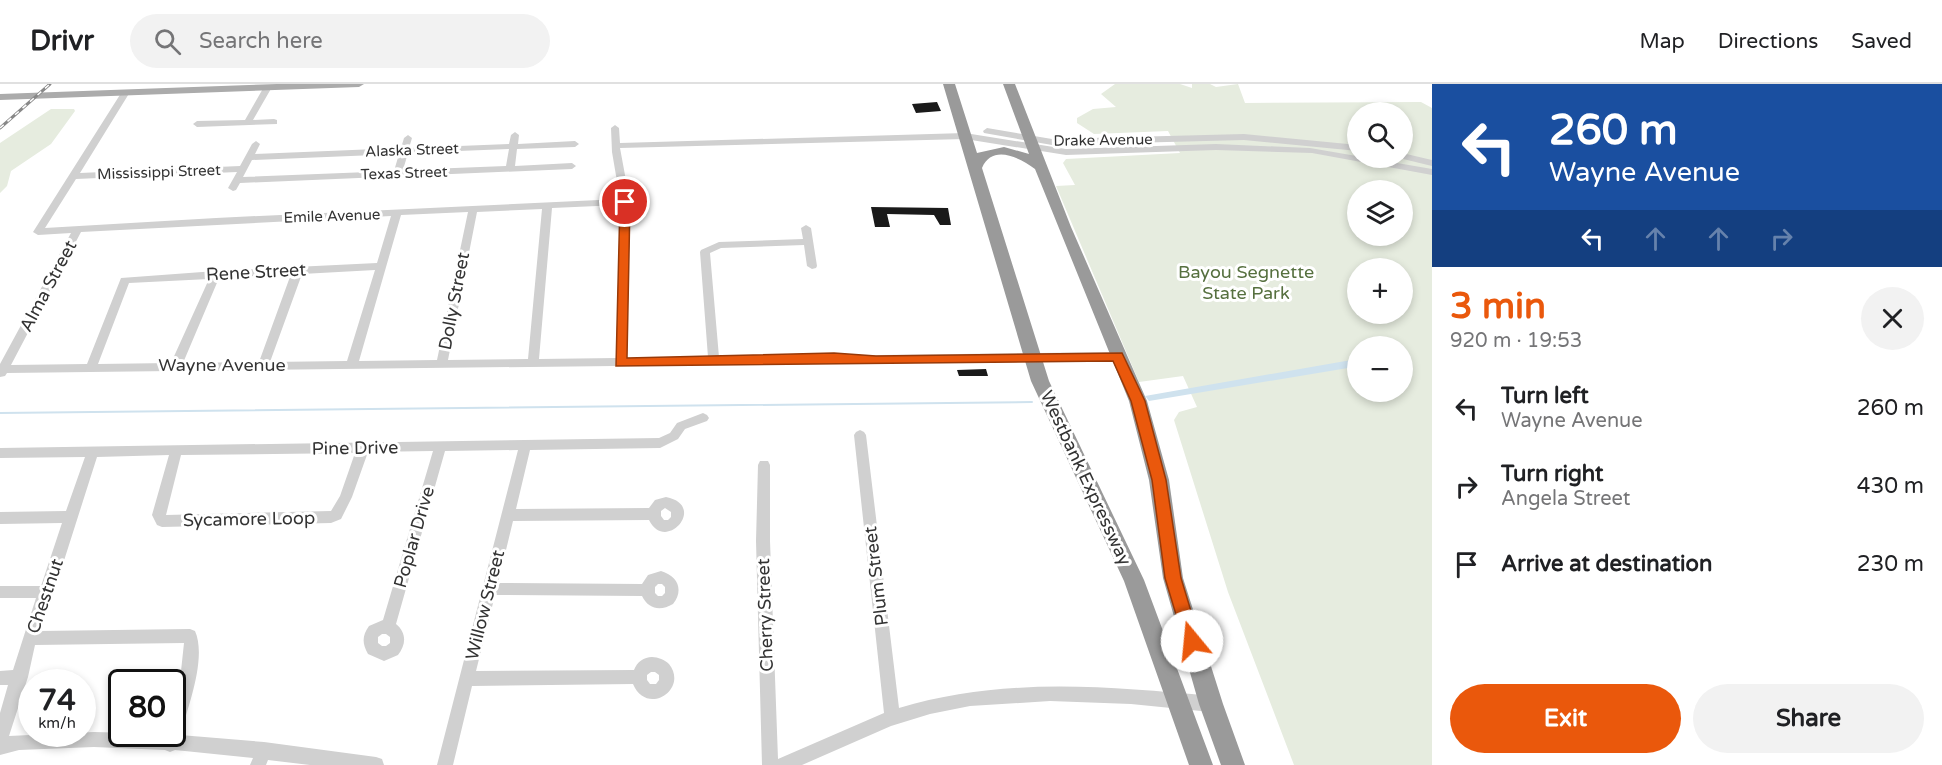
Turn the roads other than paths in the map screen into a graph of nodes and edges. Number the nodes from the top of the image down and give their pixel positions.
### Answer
1 (359, 84) edge
2 (949, 84) edge
3 (1009, 84) edge
4 (314, 85) edge
5 (268, 87) junction
6 (128, 88) edge
7 (0, 97) edge
8 (248, 122) junction
9 (274, 122) dead end
10 (197, 124) dead end
11 (615, 128) dead end
12 (964, 134) junction
13 (515, 135) dead end
14 (408, 138) dead end
15 (1032, 142) junction
16 (256, 144) dead end
17 (575, 144) dead end
18 (513, 146) junction
19 (616, 146) junction
20 (1347, 147) edge
21 (404, 151) junction
22 (249, 157) junction
23 (1413, 159) edge
24 (1432, 163) edge
25 (572, 166) dead end
26 (975, 168) junction
27 (1042, 168) junction
28 (243, 169) junction
29 (510, 169) junction
30 (1432, 172) edge
31 (397, 174) junction
32 (75, 176) junction
33 (625, 202) junction
34 (547, 207) junction
35 (473, 210) junction
36 (397, 213) junction
37 (806, 228) dead end
38 (78, 229) junction
39 (808, 242) junction
40 (382, 266) junction
41 (812, 266) dead end
42 (298, 270) junction
43 (216, 274) junction
44 (1031, 356) junction
45 (1118, 356) junction
46 (714, 361) junction
47 (533, 363) junction
48 (621, 363) junction
49 (264, 364) junction
50 (352, 364) junction
51 (442, 364) junction
52 (176, 365) junction
53 (91, 366) junction
54 (2, 371) edge
55 (703, 418) dead end
56 (860, 435) dead end
57 (525, 446) junction
58 (440, 447) junction
59 (363, 448) junction
60 (176, 451) junction
61 (0, 453) edge
62 (92, 453) junction
63 (764, 465) dead end
64 (507, 514) junction
65 (653, 514) dead end
66 (72, 517) junction
67 (0, 518) edge
68 (489, 589) junction
69 (647, 590) dead end
70 (0, 592) edge
71 (46, 592) junction
72 (388, 627) dead end
73 (30, 638) junction
74 (22, 669) edge
75 (18, 677) edge
76 (639, 677) dead end
77 (0, 678) edge
78 (466, 679) junction
79 (18, 683) edge
80 (186, 684) edge
81 (1179, 701) junction
82 (1211, 704) junction
83 (892, 717) junction
84 (0, 739) edge
85 (108, 740) edge
86 (186, 746) edge
87 (0, 747) edge
88 (261, 757) edge
89 (376, 765) edge
90 (444, 765) edge
91 (770, 765) edge
92 (783, 765) edge
93 (1201, 765) edge
94 (1233, 765) edge

1 - 4 main road
2 - 12 highway, Westbank Expressway
3 - 15 highway
4 - 5 main road
5 - 6 main road
5 - 8 street
6 - 7 main road
6 - 32 street
8 - 9 street
8 - 10 street
11 - 19 street
12 - 15 street, Drake Avenue
12 - 19 street, Drake Avenue
12 - 26 highway, Westbank Expressway
13 - 18 street
14 - 21 street
15 - 20 street, Drake Avenue
15 - 27 highway
15 - 30 street, Drake Avenue
16 - 22 street
17 - 18 street, Alaska Street
18 - 21 street, Alaska Street
18 - 29 street
19 - 33 street
21 - 22 street, Alaska Street
21 - 31 street
22 - 28 street
23 - 24 street
25 - 29 street, Texas Street
26 - 27 highway
26 - 44 highway, Westbank Expressway
27 - 45 highway
28 - 31 street, Texas Street
28 - 32 street, Mississippi Street
29 - 31 street, Texas Street
32 - 38 street, Emile Avenue
33 - 34 street, Emile Avenue
33 - 48 street
34 - 35 street, Emile Avenue
34 - 47 street
35 - 36 street, Emile Avenue
35 - 51 street, Dolly Street
36 - 38 street, Emile Avenue
36 - 40 street
37 - 39 street
38 - 54 street, Alma Street
39 - 41 street
39 - 46 street
40 - 42 street, Rene Street
40 - 50 street
42 - 43 street, Rene Street
42 - 49 street
43 - 52 street
43 - 53 street, Rene Street
44 - 45 street
44 - 46 street
44 - 81 highway, Westbank Expressway
45 - 82 highway
46 - 48 street
47 - 48 street, Dolly Street
47 - 51 street, Dolly Street
49 - 50 street, Wayne Avenue
49 - 52 street, Wayne Avenue
50 - 51 street, Wayne Avenue
52 - 53 street, Wayne Avenue
53 - 54 street, Wayne Avenue
55 - 57 street, Pine Drive
56 - 83 street, Plum Street
57 - 58 street, Pine Drive
57 - 64 street, Willow Street
58 - 59 street, Pine Drive
58 - 72 street, Poplar Drive
59 - 60 street, Pine Drive
59 - 60 street, Sycamore Loop
60 - 62 street, Pine Drive
61 - 62 street, Pine Drive
62 - 66 street, Chestnut
63 - 91 street, Cherry Street
64 - 65 street
64 - 68 street, Willow Street
66 - 67 street
66 - 71 street, Chestnut
68 - 69 street
68 - 78 street, Willow Street
70 - 71 street
71 - 73 street, Chestnut
73 - 74 street, Chestnut
73 - 80 street
75 - 77 street
76 - 78 street
78 - 90 street, Willow Street
79 - 84 street, Chestnut
81 - 82 street
81 - 83 street
81 - 93 highway, Westbank Expressway
82 - 94 highway
83 - 92 street
85 - 87 street
86 - 88 street
88 - 89 street

